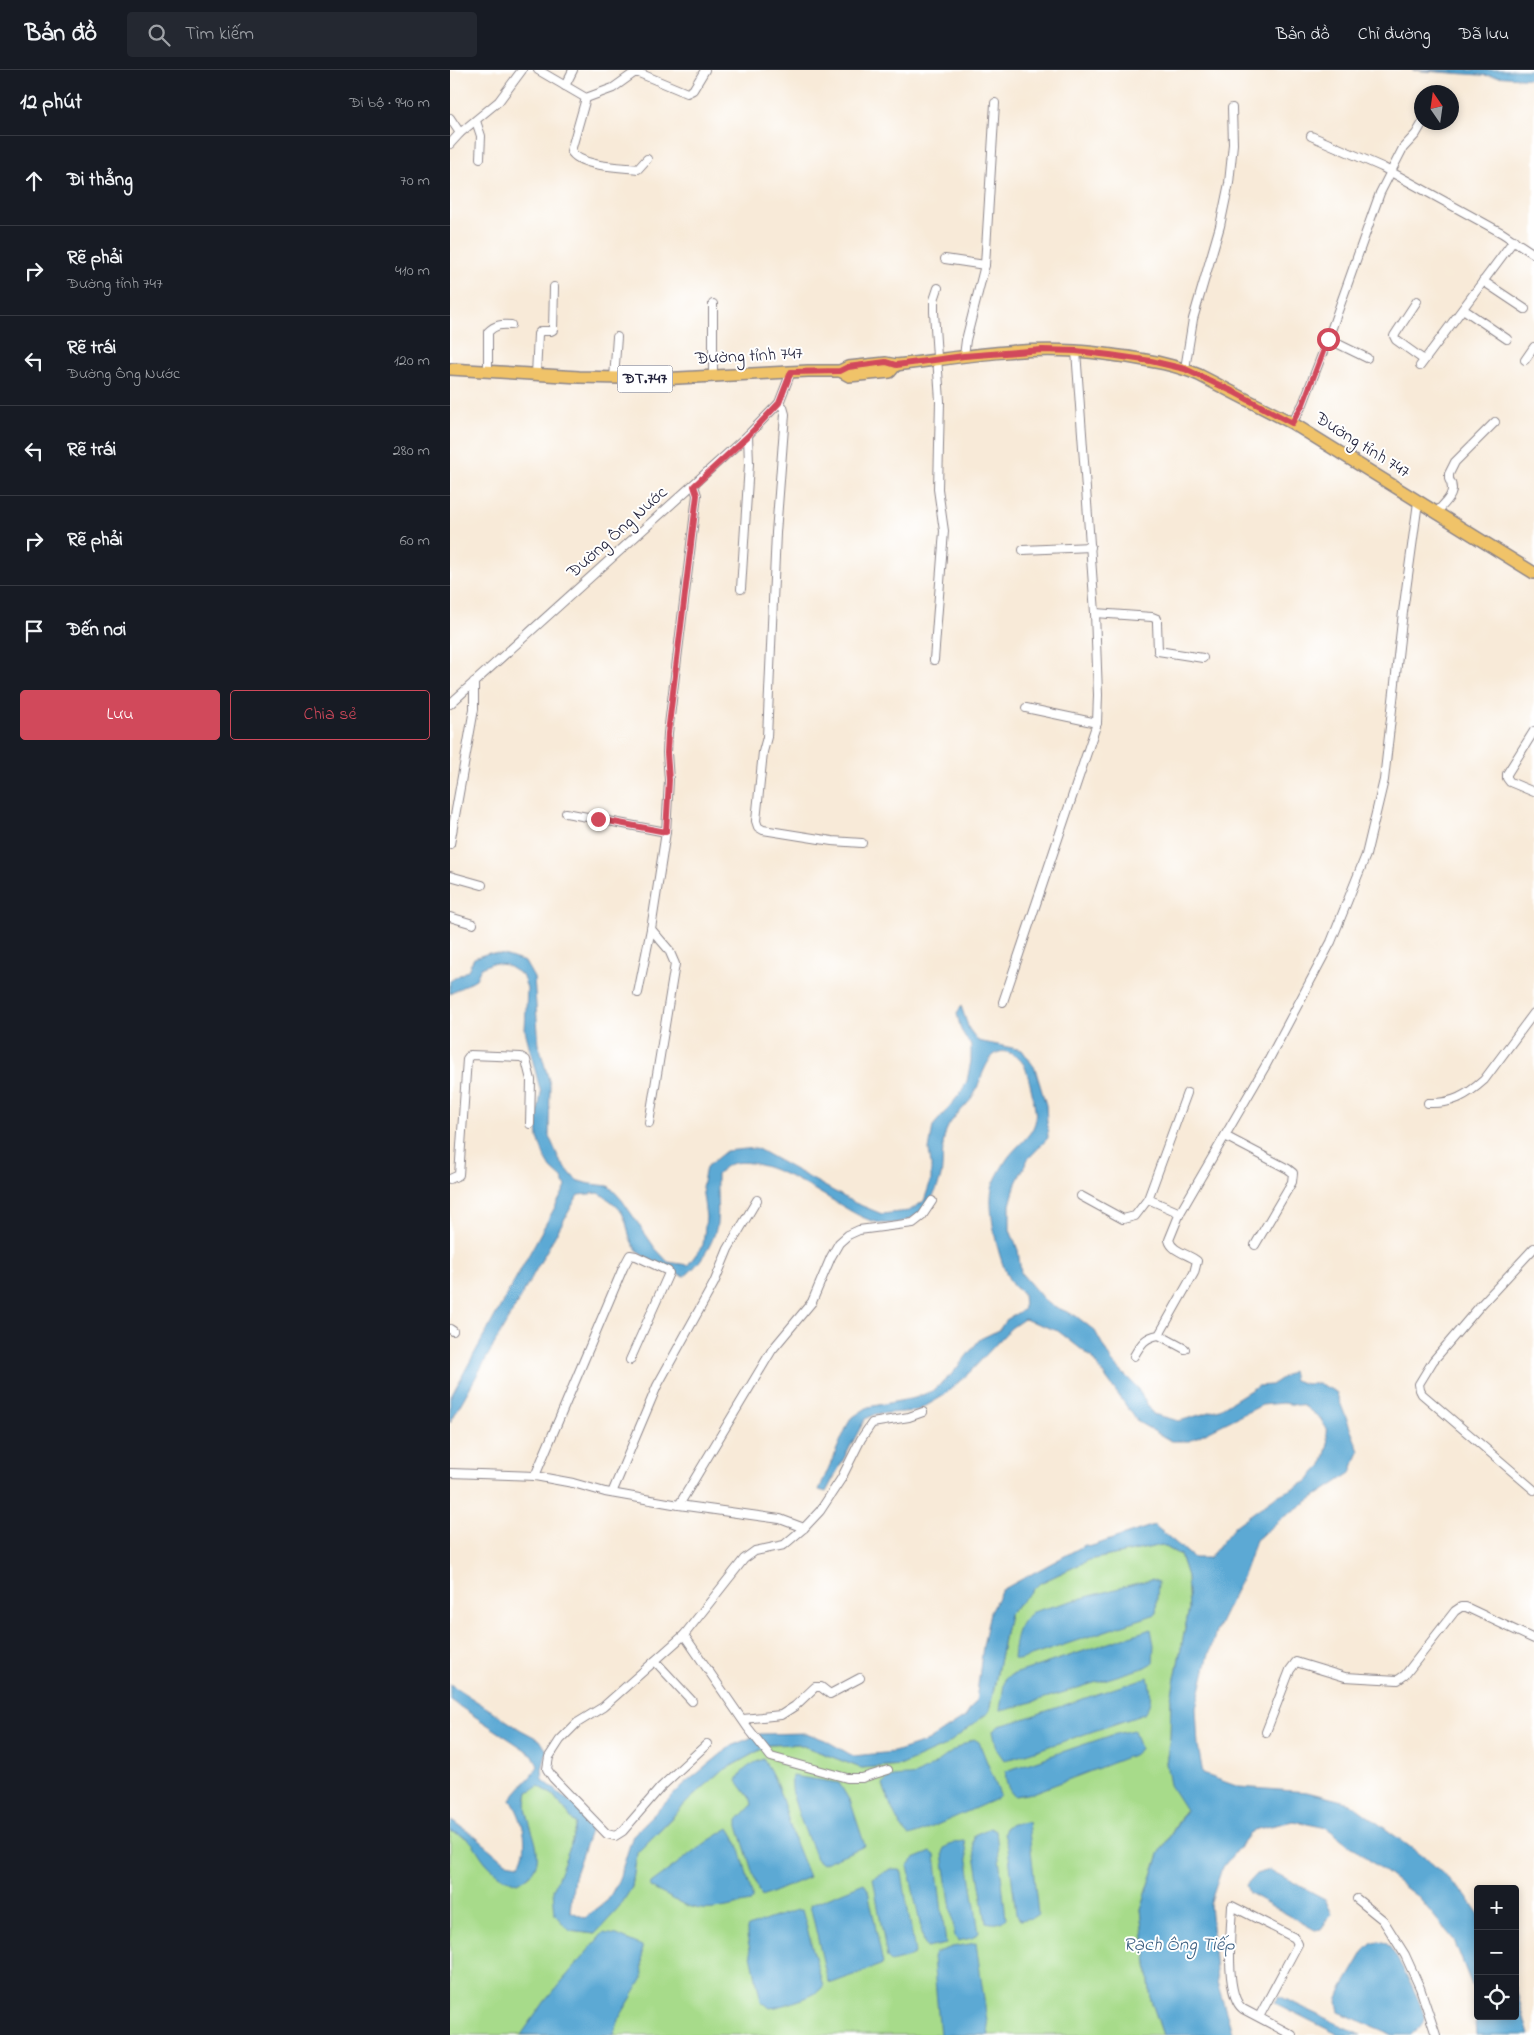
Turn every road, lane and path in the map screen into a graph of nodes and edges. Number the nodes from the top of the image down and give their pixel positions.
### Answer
1 (522, 70) edge
2 (538, 70) edge
3 (573, 70) edge
4 (705, 70) edge
5 (634, 72) edge
6 (565, 86) junction
7 (586, 98) junction
8 (995, 103) dead end
9 (1232, 108) dead end
10 (450, 118) edge
11 (476, 121) junction
12 (1418, 130) edge
13 (460, 133) junction
14 (1311, 136) dead end
15 (450, 144) edge
16 (480, 158) dead end
17 (646, 160) dead end
18 (1390, 172) junction
19 (1514, 240) junction
20 (1534, 254) edge
21 (945, 259) dead end
22 (985, 265) junction
23 (1483, 281) junction
24 (554, 287) dead end
25 (938, 288) dead end
26 (1417, 300) dead end
27 (713, 304) dead end
28 (1463, 309) junction
29 (1525, 309) dead end
30 (511, 325) dead end
31 (617, 337) dead end
32 (1328, 339) junction
33 (1507, 339) dead end
34 (1534, 347) edge
35 (1076, 351) junction
36 (964, 356) junction
37 (1367, 358) dead end
38 (937, 360) junction
39 (1525, 360) dead end
40 (450, 369) edge
41 (1185, 369) junction
42 (488, 371) junction
43 (791, 372) junction
44 (536, 375) junction
45 (713, 377) junction
46 (614, 378) junction
47 (779, 403) junction
48 (1495, 422) dead end
49 (1292, 423) junction
50 (748, 436) junction
51 (694, 486) junction
52 (1418, 502) junction
53 (1436, 513) junction
54 (1091, 547) junction
55 (1023, 550) dead end
56 (1534, 573) edge
57 (741, 589) dead end
58 (1095, 613) junction
59 (1203, 658) dead end
60 (934, 660) dead end
61 (474, 682) junction
62 (450, 704) edge
63 (1026, 708) dead end
64 (1097, 723) junction
65 (1534, 731) edge
66 (1534, 792) edge
67 (566, 813) dead end
68 (666, 832) junction
69 (862, 843) dead end
70 (450, 844) edge
71 (450, 876) edge
72 (482, 885) dead end
73 (450, 917) edge
74 (473, 924) dead end
75 (651, 929) junction
76 (638, 993) dead end
77 (1003, 1002) dead end
78 (1534, 1013) edge
79 (1187, 1093) dead end
80 (1428, 1104) dead end
81 (649, 1123) dead end
82 (530, 1124) dead end
83 (1225, 1136) junction
84 (450, 1179) edge
85 (1081, 1196) dead end
86 (1148, 1199) junction
87 (757, 1200) dead end
88 (932, 1201) dead end
89 (1180, 1213) junction
90 (1255, 1246) dead end
91 (1534, 1248) edge
92 (1159, 1335) junction
93 (1185, 1349) dead end
94 (1134, 1356) dead end
95 (630, 1360) dead end
96 (923, 1412) dead end
97 (450, 1473) edge
98 (535, 1476) junction
99 (1534, 1490) edge
100 (612, 1493) junction
101 (679, 1505) junction
102 (804, 1528) junction
103 (684, 1635) junction
104 (1534, 1639) edge
105 (655, 1662) junction
106 (860, 1678) dead end
107 (692, 1701) dead end
108 (743, 1719) junction
109 (1266, 1732) dead end
110 (706, 1744) dead end
111 (888, 1770) dead end
112 (1357, 1900) dead end
113 (1259, 2017) junction
114 (1292, 2035) edge
115 (1436, 2035) edge

1 - 11 street
2 - 6 street
3 - 6 street
4 - 5 street
5 - 7 street
6 - 7 street
7 - 17 street
8 - 22 street
9 - 41 street
10 - 13 street
11 - 13 street
11 - 16 street
12 - 18 street
13 - 15 street
14 - 18 street
18 - 19 street
18 - 32 street
19 - 20 street
19 - 23 street
21 - 22 street
22 - 36 street
23 - 28 street
23 - 29 street
24 - 44 street
25 - 38 street
26 - 28 street
27 - 45 street
28 - 33 street
30 - 42 street
31 - 46 street
32 - 37 street
32 - 49 street
34 - 39 street
35 - 36 main road, Đường tỉnh 747 / ĐT.747
35 - 41 main road, Đường tỉnh 747 / ĐT.747
35 - 54 street
36 - 38 main road, Đường tỉnh 747 / ĐT.747
38 - 43 main road, Đường tỉnh 747 / ĐT.747
38 - 60 street
40 - 42 main road, Đường tỉnh 747 / ĐT.747
41 - 49 main road, Đường tỉnh 747 / ĐT.747
42 - 44 main road, Đường tỉnh 747 / ĐT.747
43 - 45 main road, Đường tỉnh 747 / ĐT.747
43 - 47 street, Đường Ống Nước
44 - 46 main road, Đường tỉnh 747 / ĐT.747
45 - 46 main road, Đường tỉnh 747 / ĐT.747
47 - 50 street, Đường Ống Nước
47 - 69 street
48 - 53 street
49 - 52 main road, Đường tỉnh 747 / ĐT.747
50 - 51 street, Đường Ống Nước
50 - 57 street
51 - 61 street, Đường Ống Nước
51 - 68 street
52 - 53 main road, Đường tỉnh 747 / ĐT.747
52 - 83 street
53 - 56 main road, Đường tỉnh 747 / ĐT.747
54 - 55 street
54 - 58 street
58 - 59 street
58 - 64 street
61 - 62 street, Đường Ống Nước
61 - 70 street
63 - 64 street
64 - 77 street
65 - 66 street
67 - 68 street
68 - 75 street
71 - 72 street
73 - 74 street
75 - 76 street
75 - 81 street
78 - 80 street
79 - 86 street
82 - 84 street
83 - 89 street
83 - 90 street
85 - 86 street
86 - 89 street
87 - 100 street
88 - 101 street
89 - 92 street
91 - 99 street
92 - 93 street
92 - 94 street
95 - 98 street
96 - 102 street
97 - 98 street
98 - 100 street
100 - 101 street
101 - 102 street
102 - 103 street
103 - 105 street
103 - 108 street
104 - 109 street
105 - 107 street
105 - 110 street
106 - 108 street
108 - 111 street
112 - 115 street
113 - 113 street
113 - 114 street

